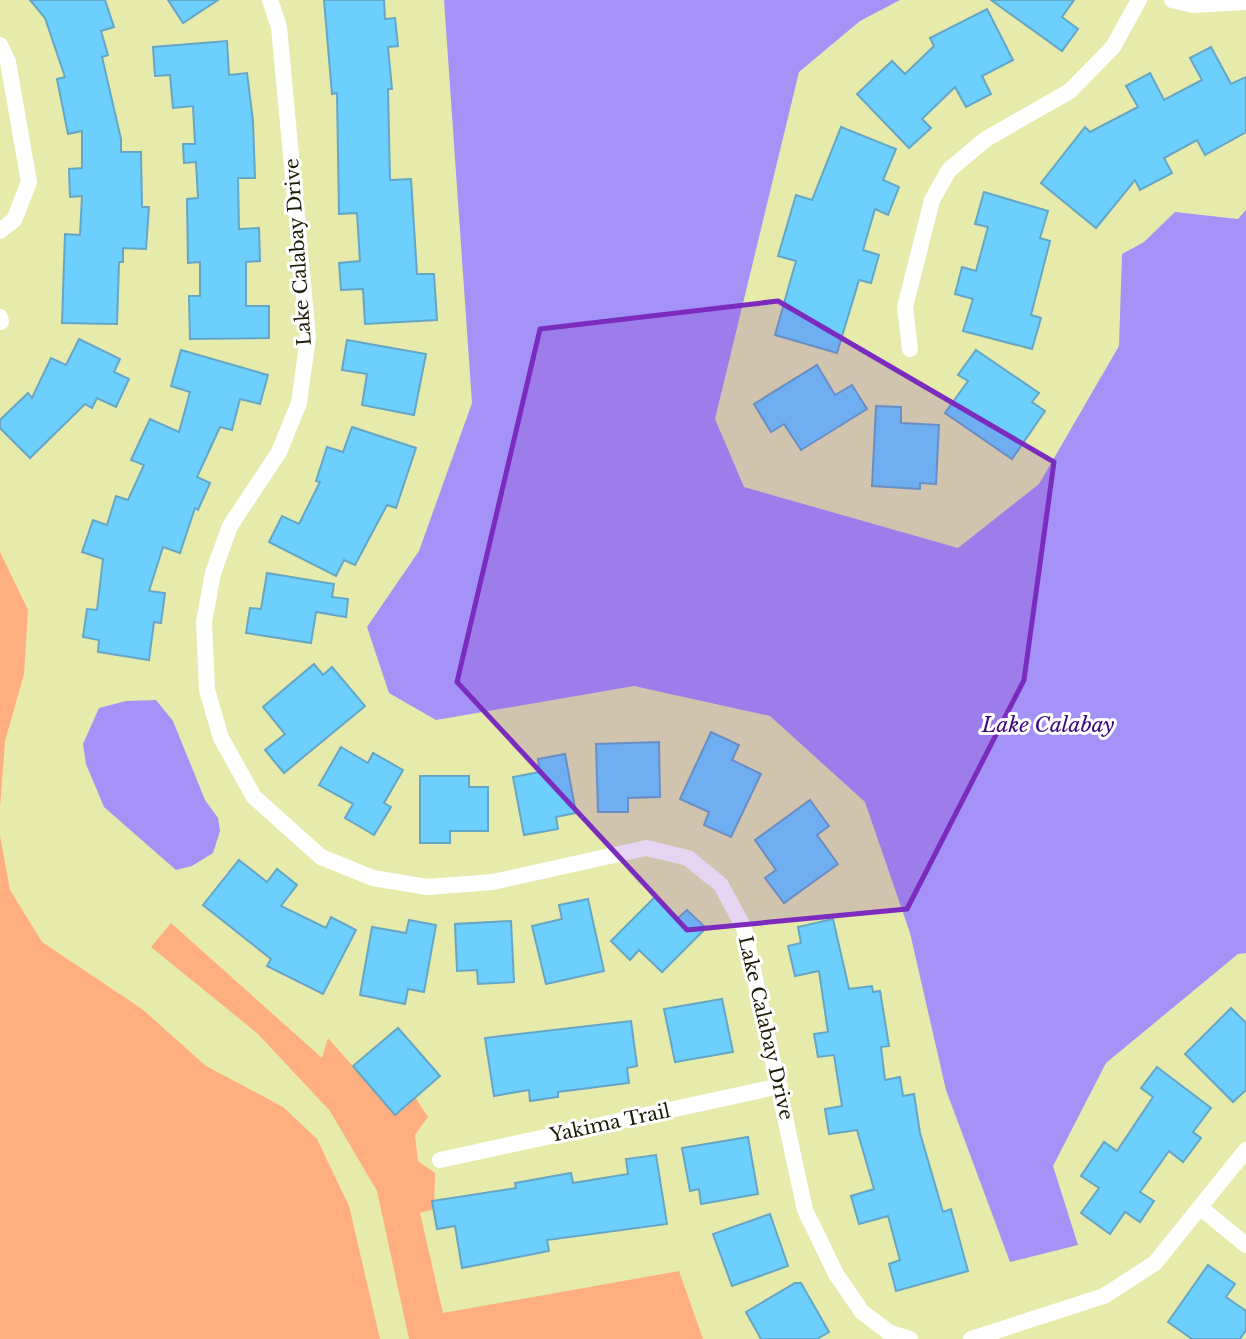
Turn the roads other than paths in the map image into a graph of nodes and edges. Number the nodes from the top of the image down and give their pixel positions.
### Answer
1 (270, 0) edge
2 (1139, 0) edge
3 (1172, 0) edge
4 (1246, 2) edge
5 (0, 45) edge
6 (0, 231) edge
7 (910, 349) dead end
8 (780, 1086) junction
9 (1246, 1150) edge
10 (440, 1160) dead end
11 (1201, 1208) junction
12 (1246, 1245) edge
13 (910, 1339) edge
14 (971, 1339) edge

1 - 8 street, Lake Calabay Drive
2 - 7 street
3 - 4 street
5 - 6 street
8 - 10 street, Yakima Trail
8 - 13 street, Lake Calabay Drive
9 - 11 street
11 - 12 street
11 - 14 street

